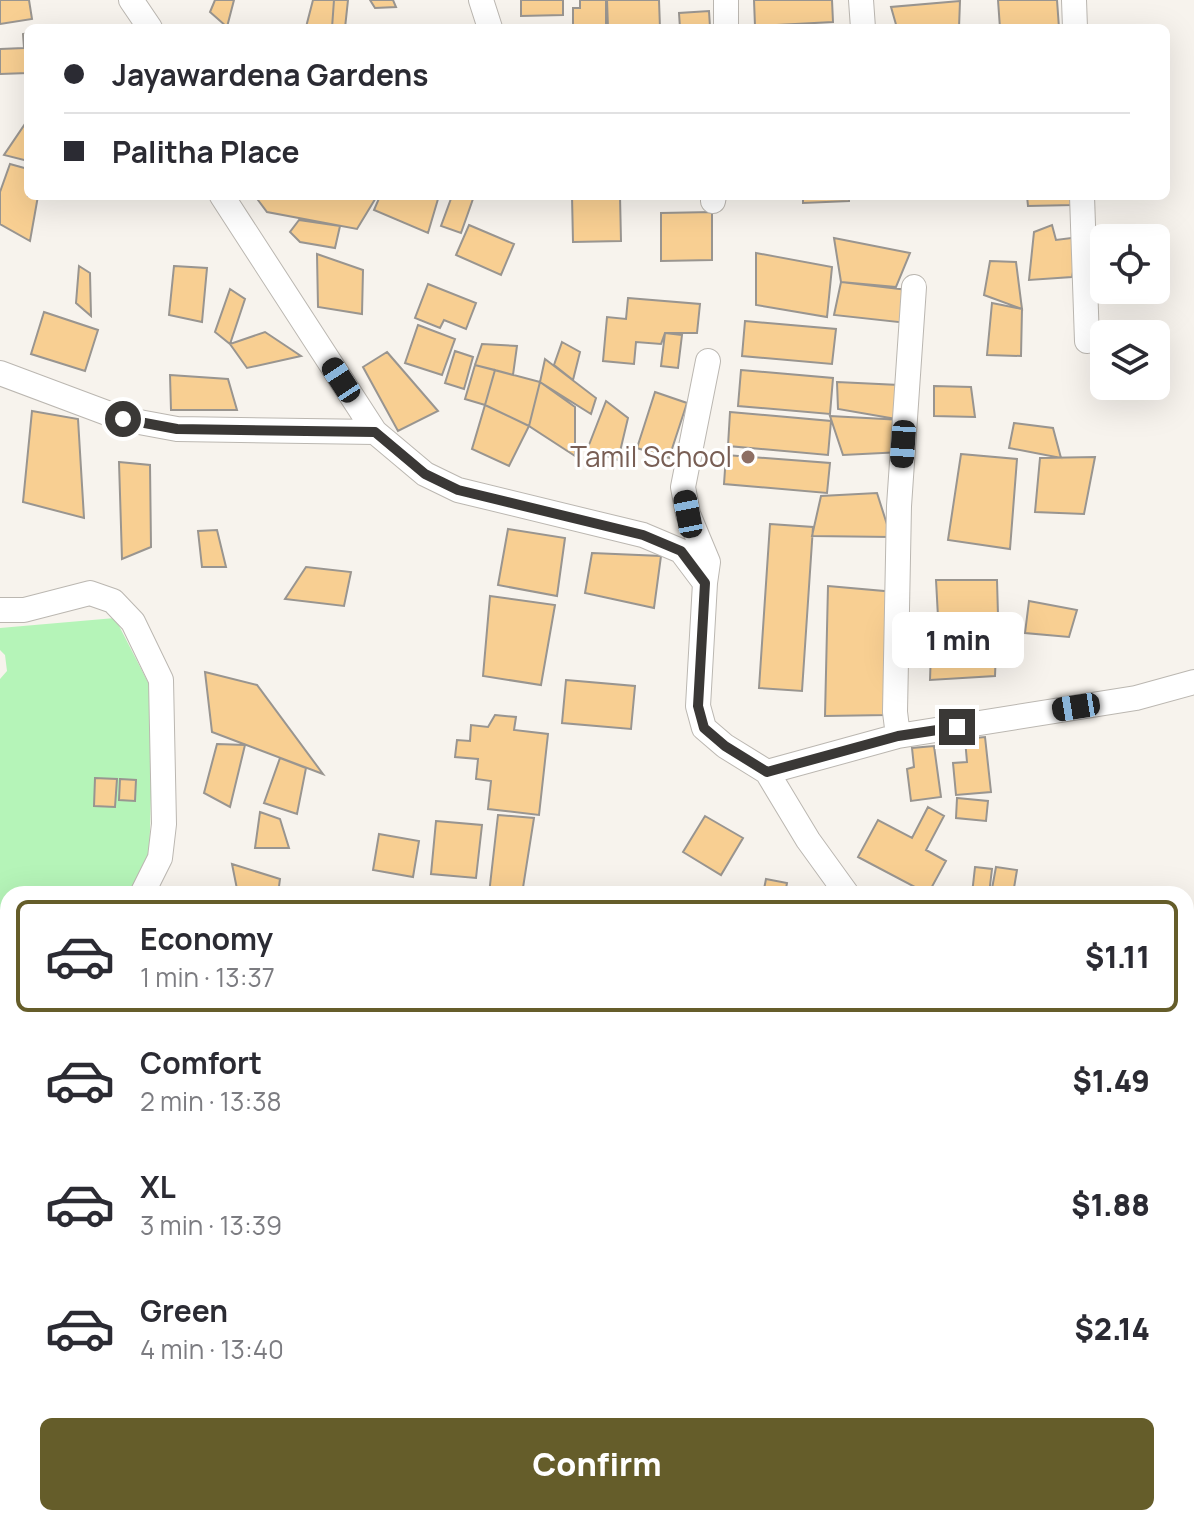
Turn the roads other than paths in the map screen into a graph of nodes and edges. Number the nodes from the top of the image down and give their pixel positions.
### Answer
1 (131, 0) edge
2 (481, 0) edge
3 (726, 0) edge
4 (861, 0) edge
5 (1074, 0) edge
6 (147, 24) edge
7 (489, 24) edge
8 (726, 24) edge
9 (863, 24) edge
10 (1075, 24) edge
11 (225, 200) edge
12 (1082, 200) edge
13 (914, 287) dead end
14 (1087, 341) dead end
15 (708, 361) dead end
16 (0, 373) edge
17 (375, 432) junction
18 (705, 583) junction
19 (0, 610) edge
20 (1194, 682) edge
21 (898, 736) junction
22 (767, 772) junction
23 (146, 886) edge
24 (841, 886) edge

1 - 6 street
2 - 7 street
3 - 8 street
4 - 9 street
5 - 10 street
11 - 17 street
12 - 14 street
13 - 21 street
15 - 18 street
16 - 17 street
17 - 18 street
18 - 22 street
19 - 23 street
20 - 21 street
21 - 22 street
22 - 24 street

